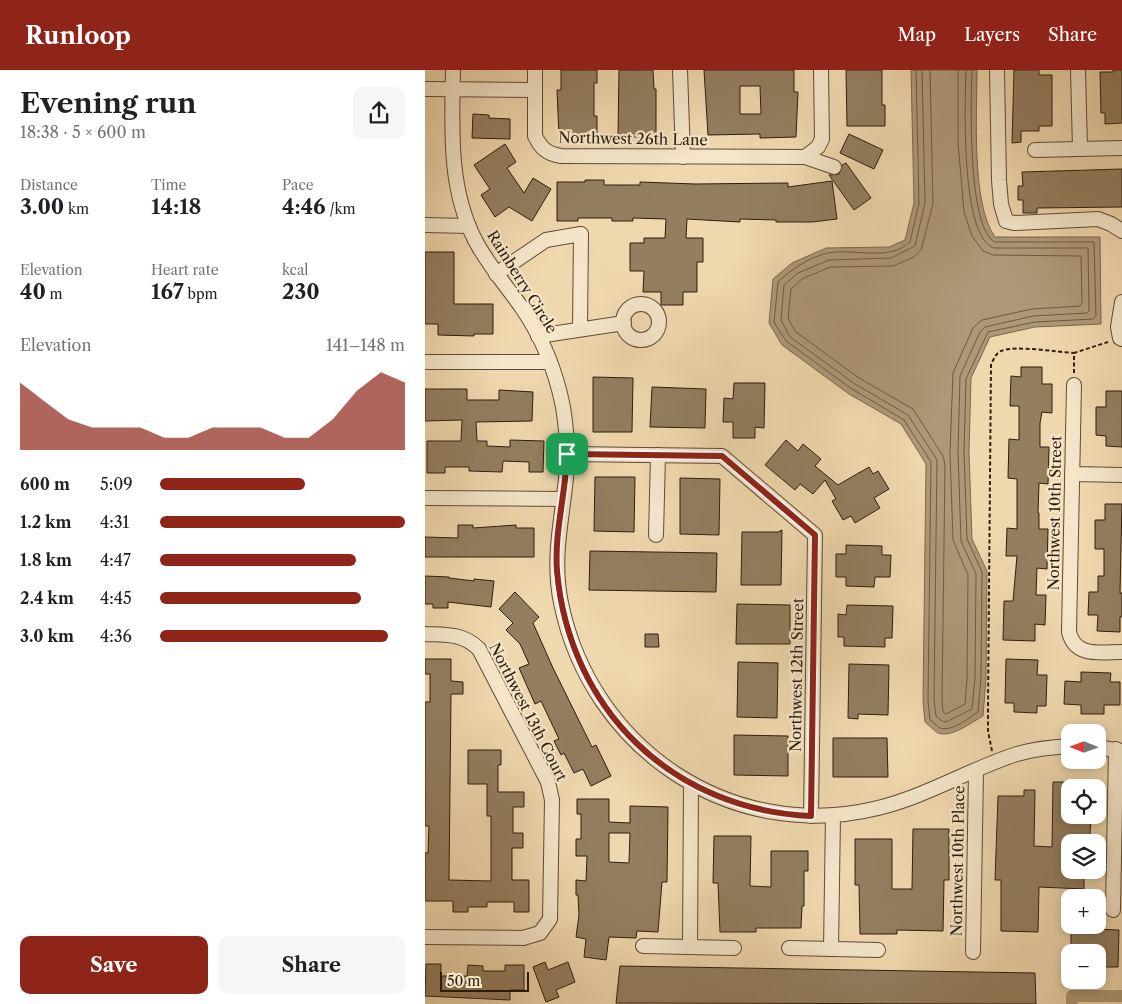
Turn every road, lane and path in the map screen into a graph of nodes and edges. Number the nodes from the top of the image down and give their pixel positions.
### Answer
1 (453, 70) edge
2 (535, 70) edge
3 (680, 70) edge
4 (821, 70) edge
5 (997, 70) edge
6 (1078, 70) edge
7 (425, 89) edge
8 (453, 89) junction
9 (534, 90) junction
10 (1122, 148) edge
11 (1080, 149) junction
12 (1035, 150) dead end
13 (683, 157) junction
14 (805, 157) junction
15 (835, 167) dead end
16 (425, 225) edge
17 (469, 226) junction
18 (1122, 231) edge
19 (496, 274) junction
20 (1122, 302) edge
21 (624, 323) dead end
22 (580, 329) junction
23 (539, 336) junction
24 (1121, 338) edge
25 (1074, 353) junction
26 (425, 362) edge
27 (551, 362) junction
28 (1074, 385) joint
29 (567, 454) junction
30 (658, 455) junction
31 (1072, 474) junction
32 (1122, 475) edge
33 (425, 498) edge
34 (563, 499) junction
35 (656, 535) dead end
36 (425, 634) edge
37 (1122, 652) edge
38 (1061, 747) edge
39 (1106, 748) edge
40 (1119, 750) edge
41 (993, 763) junction
42 (976, 771) junction
43 (691, 784) junction
44 (833, 815) junction
45 (811, 816) junction
46 (1113, 910) dead end
47 (425, 938) edge
48 (643, 946) dead end
49 (690, 947) junction
50 (734, 948) dead end
51 (789, 948) dead end
52 (831, 949) junction
53 (878, 950) dead end
54 (973, 952) dead end

1 - 8 street, Rainberry Circle
2 - 9 street
3 - 13 street
4 - 14 street
5 - 18 street
6 - 11 street
7 - 8 street
8 - 9 street
8 - 17 street, Rainberry Circle
9 - 13 street, Northwest 26th Lane
10 - 11 street
11 - 12 street
13 - 14 street, Northwest 26th Lane
14 - 15 street, Northwest 26th Lane
16 - 17 street
17 - 19 street, Rainberry Circle
19 - 22 street
19 - 23 street, Rainberry Circle
20 - 24 street
21 - 22 street
22 - 23 street
23 - 27 street, Rainberry Circle
24 - 25 path
25 - 28 path
25 - 41 path
26 - 27 street
27 - 29 street, Rainberry Circle
28 - 31 street, Northwest 10th Street
29 - 30 street
29 - 34 street, Rainberry Circle
30 - 35 street
30 - 45 street, Northwest 12th Street
31 - 32 street
31 - 37 street, Northwest 10th Street
33 - 34 street
34 - 43 street, Rainberry Circle
36 - 47 street, Northwest 13th Court
38 - 41 street, Rainberry Circle
39 - 40 street
40 - 46 street
41 - 42 street, Rainberry Circle
42 - 44 street, Rainberry Circle
42 - 54 street, Northwest 10th Place
43 - 45 street, Rainberry Circle
43 - 49 street
44 - 45 street, Rainberry Circle
44 - 52 street
48 - 49 street
49 - 50 street
51 - 52 street
52 - 53 street

